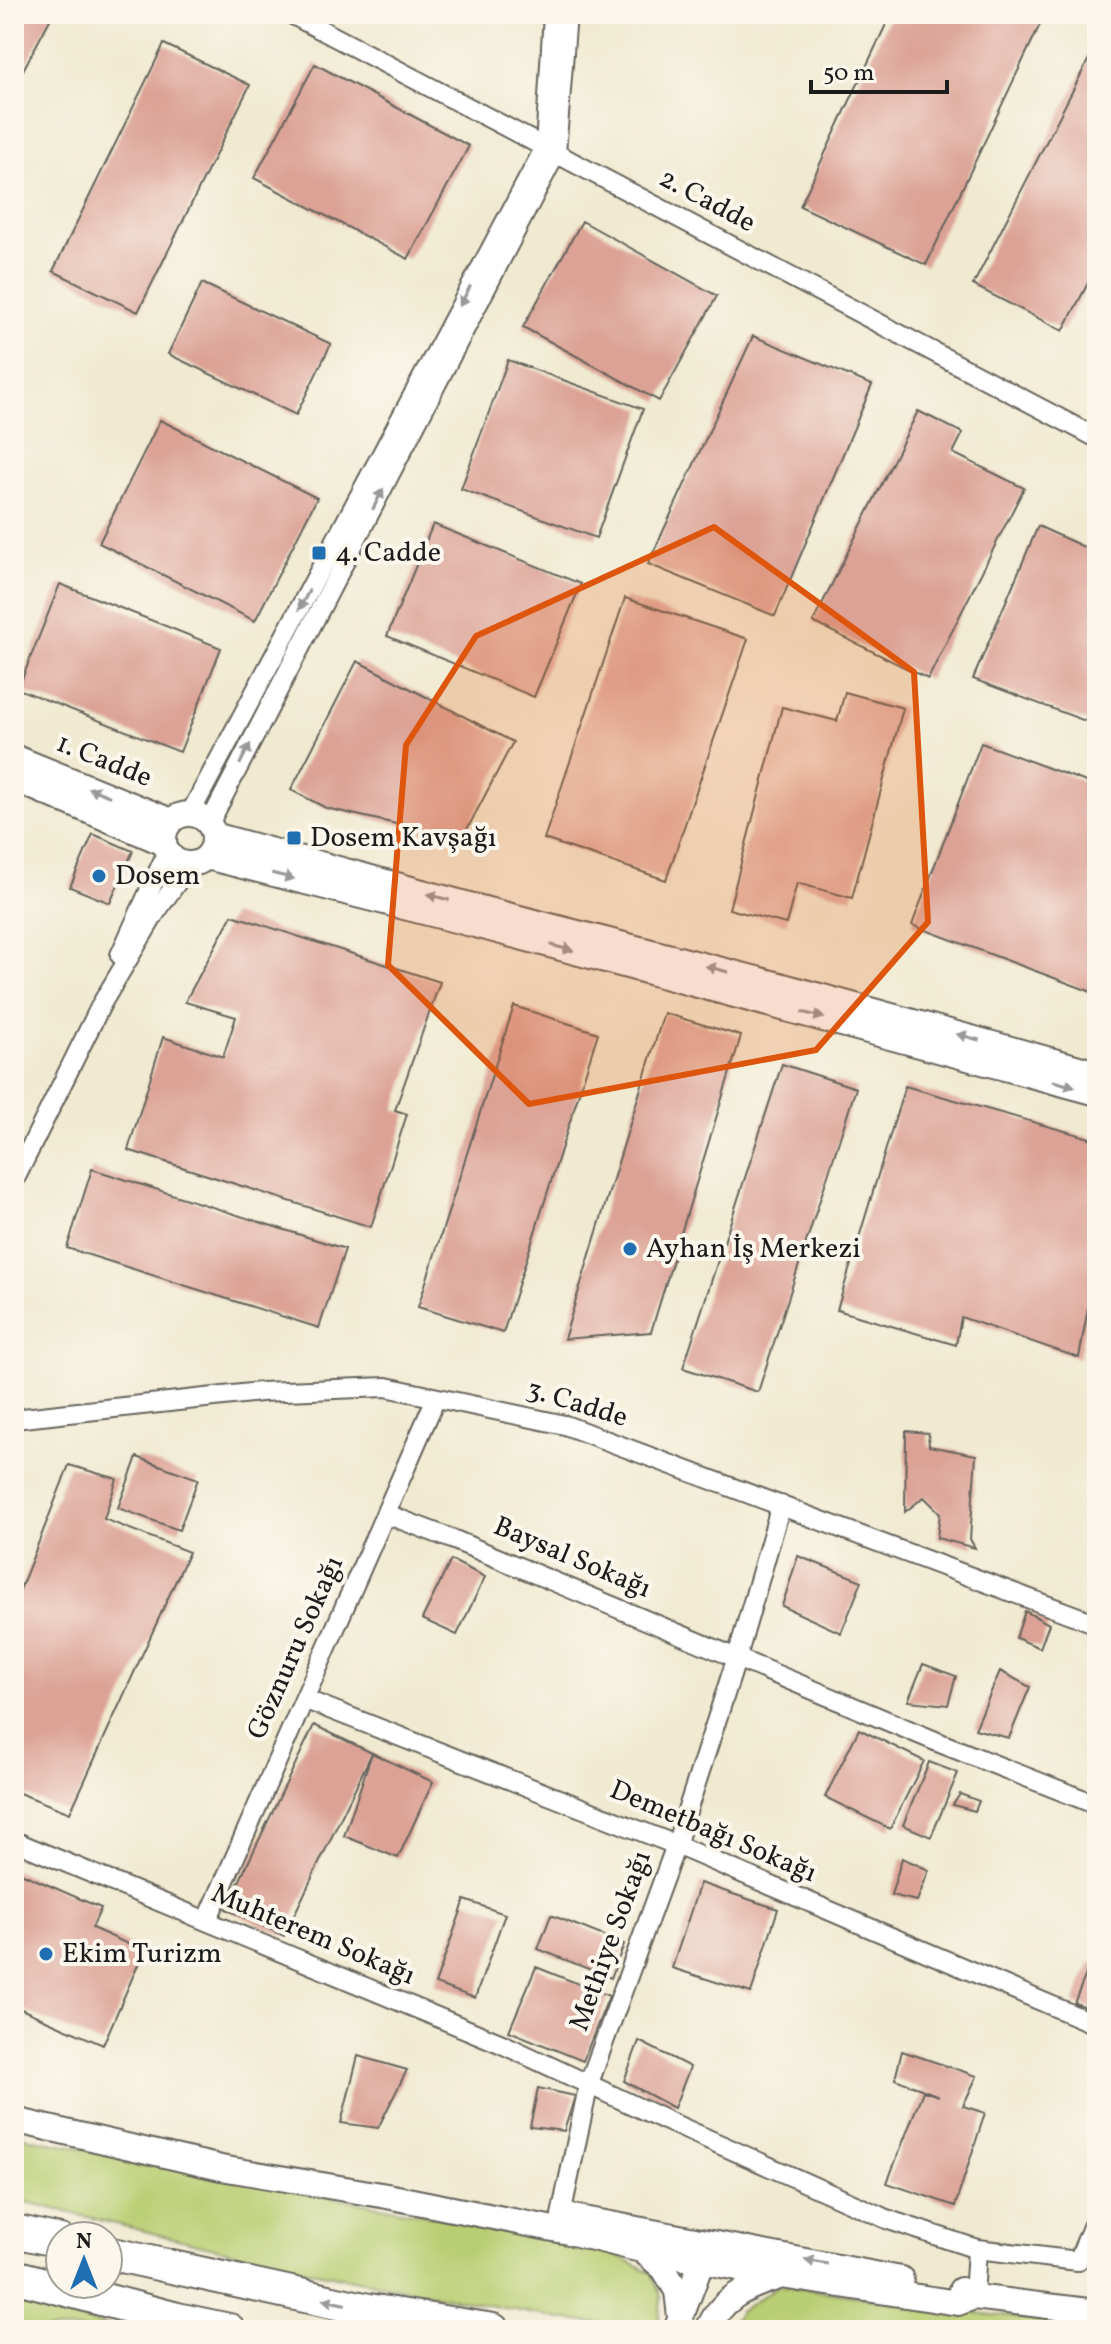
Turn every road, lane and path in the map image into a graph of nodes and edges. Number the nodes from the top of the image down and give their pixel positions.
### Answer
1 (291, 14) edge
2 (560, 23) edge
3 (550, 150) junction
4 (1097, 438) edge
5 (386, 464) junction
6 (286, 633) junction
7 (303, 642) junction
8 (15, 765) edge
9 (189, 839) junction
10 (1097, 1073) edge
11 (1097, 1093) edge
12 (14, 1181) edge
13 (436, 1398) junction
14 (14, 1419) edge
15 (781, 1505) junction
16 (386, 1514) junction
17 (1097, 1624) edge
18 (737, 1657) junction
19 (304, 1699) junction
20 (1097, 1805) edge
21 (14, 1841) edge
22 (676, 1845) junction
23 (207, 1921) junction
24 (1097, 2025) edge
25 (589, 2083) junction
26 (14, 2120) edge
27 (387, 2196) junction
28 (561, 2215) junction
29 (1097, 2215) edge
30 (14, 2231) edge
31 (44, 2238) edge
32 (977, 2249) junction
33 (641, 2250) junction
34 (706, 2252) junction
35 (124, 2256) edge
36 (735, 2258) junction
37 (14, 2276) edge
38 (781, 2276) junction
39 (974, 2297) junction
40 (1097, 2312) edge
41 (711, 2322) edge
42 (678, 2325) edge
43 (229, 2330) edge
44 (493, 2330) edge

1 - 3 street, 2. Cadde
2 - 3 street
3 - 4 street, 2. Cadde
3 - 5 street
5 -> 6 street
7 -> 5 street
6 - 7 street
6 - 9 street
9 -> 7 street
8 - 9 street, 1. Cadde
10 -> 9 street
9 -> 11 street
9 - 12 street
13 - 14 street, 3. Cadde
13 - 15 street, 3. Cadde
13 - 16 street, Göznuru Sokağı
15 - 17 street, 3. Cadde
15 - 18 street, Methiye Sokağı
16 - 18 street, Baysal Sokağı
16 - 19 street, Göznuru Sokağı
18 - 20 street, Baysal Sokağı
18 - 22 street, Methiye Sokağı
19 - 22 street, Demetbağı Sokağı
19 - 23 street, Göznuru Sokağı
21 - 23 street, Muhterem Sokağı
22 - 24 street, Demetbağı Sokağı
22 - 25 street, Methiye Sokağı
23 - 25 street, Muhterem Sokağı
25 - 28 street, Methiye Sokağı
25 - 32 street, Muhterem Sokağı
26 - 27 street
27 - 28 street
27 - 33 street
28 - 34 street
29 - 32 street, Muhterem Sokağı
30 - 31 highway
32 - 39 street
33 - 34 street
33 - 42 street
34 - 36 street
34 - 42 street
44 -> 35 highway
36 - 38 street
39 -> 36 street
36 - 41 street
37 - 43 highway
38 - 39 street
38 - 41 street
39 - 40 street

